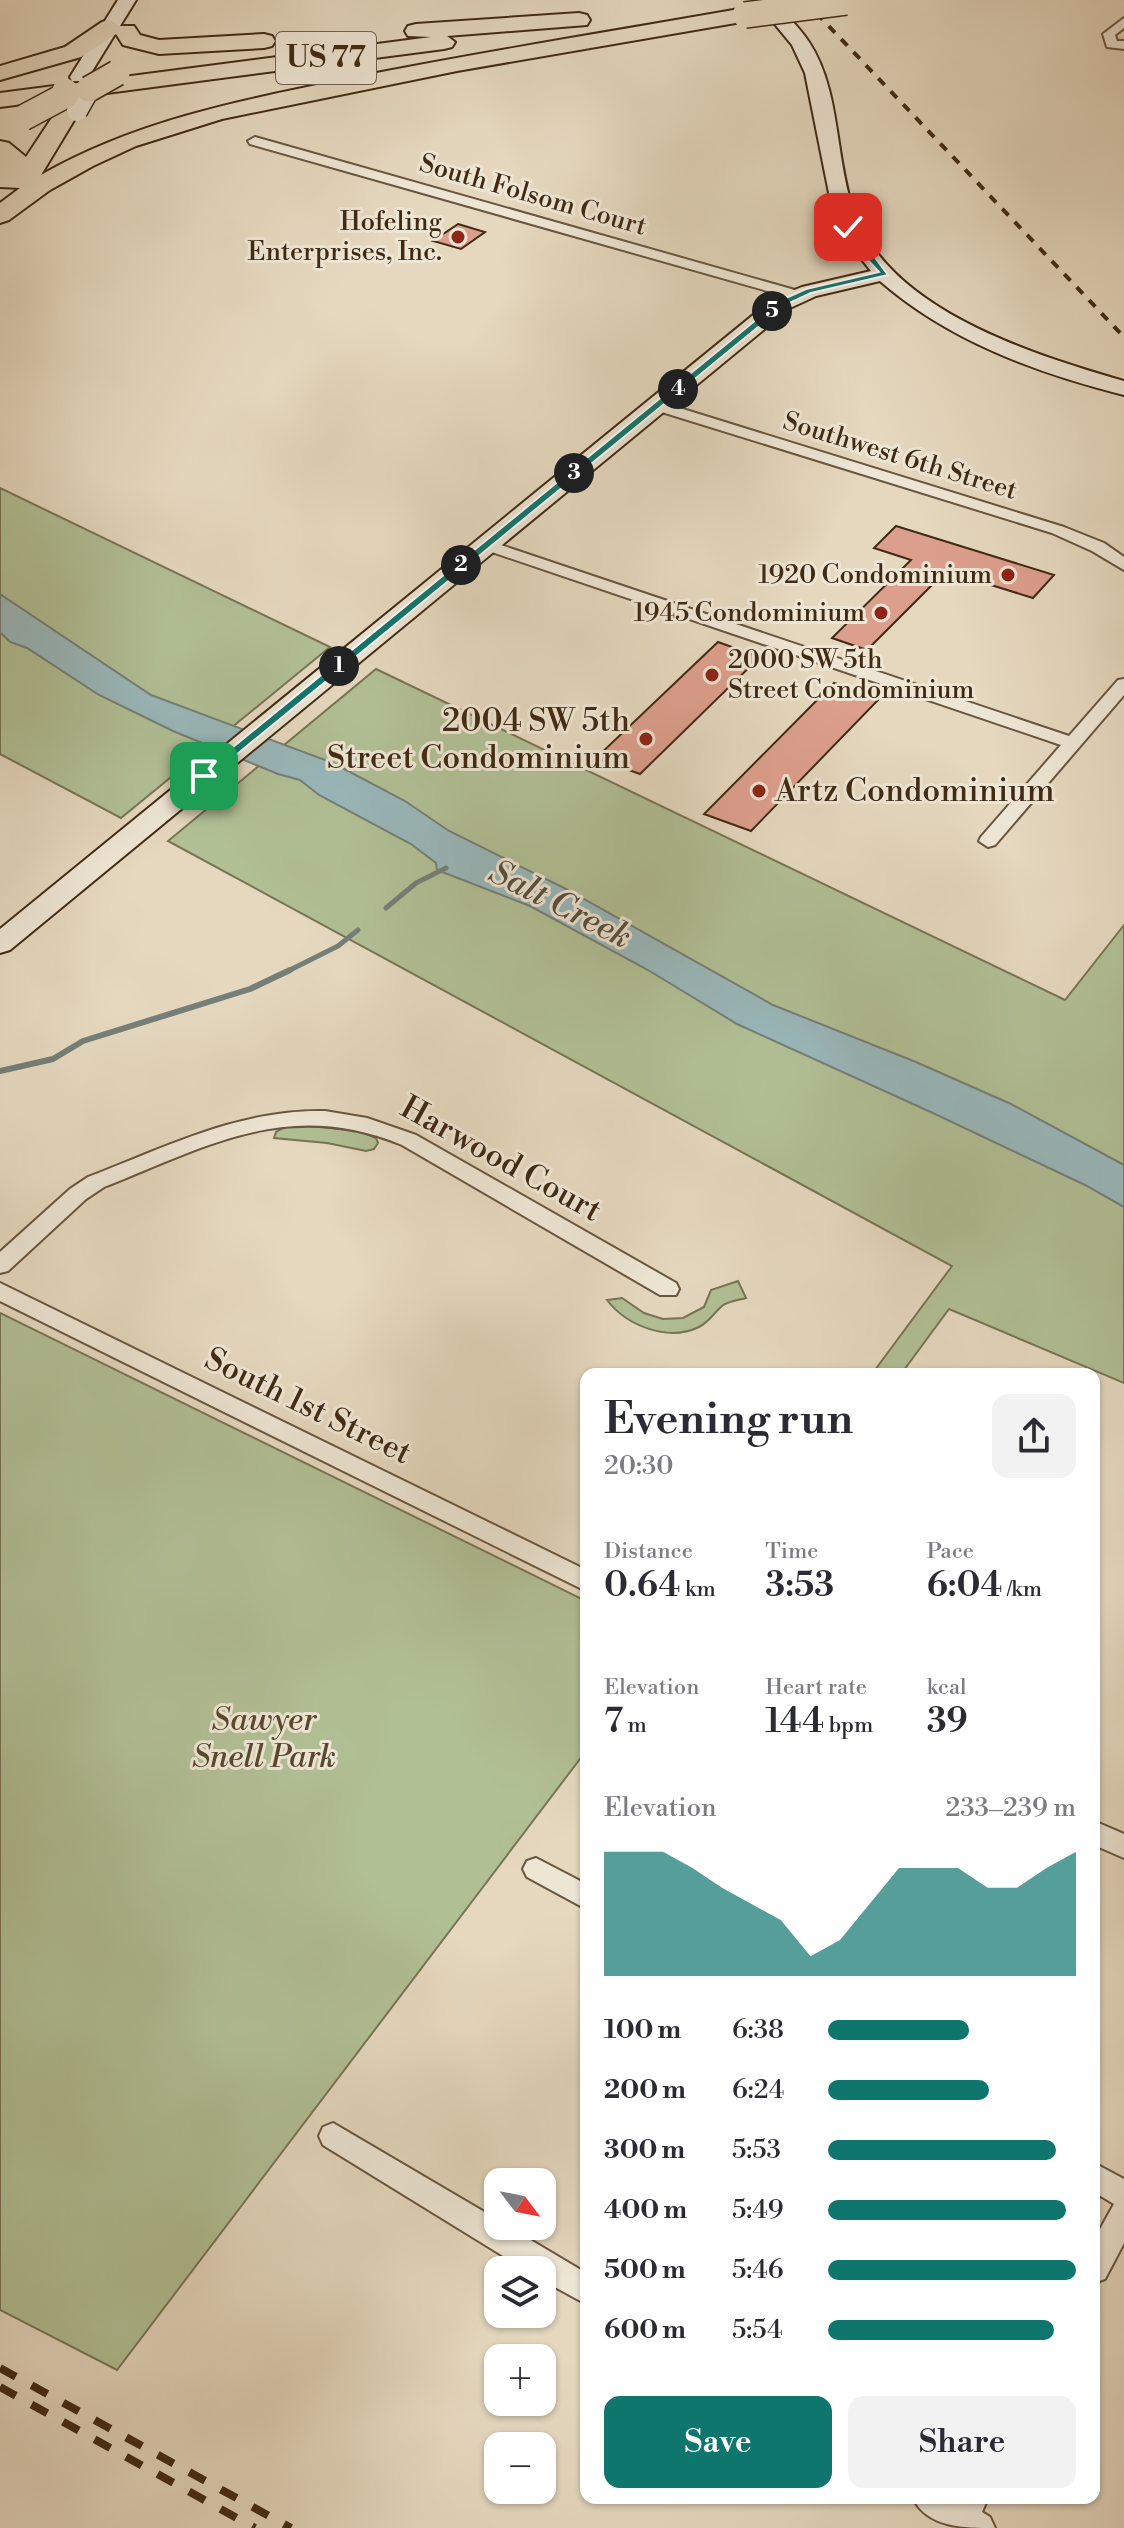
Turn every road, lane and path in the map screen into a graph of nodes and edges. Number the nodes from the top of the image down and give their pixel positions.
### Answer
1 (764, 0) edge
2 (853, 1) edge
3 (743, 6) edge
4 (126, 13) edge
5 (651, 15) junction
6 (1124, 22) edge
7 (213, 44) junction
8 (1118, 45) edge
9 (0, 73) edge
10 (83, 94) junction
11 (0, 100) edge
12 (221, 112) junction
13 (12, 116) edge
14 (0, 130) edge
15 (255, 141) dead end
16 (0, 148) edge
17 (0, 215) edge
18 (885, 274) junction
19 (797, 295) junction
20 (1124, 388) edge
21 (657, 406) junction
22 (486, 545) junction
23 (1124, 565) edge
24 (1124, 684) edge
25 (1073, 743) junction
26 (988, 841) dead end
27 (0, 944) edge
28 (0, 1265) edge
29 (668, 1289) dead end
30 (0, 1291) edge
31 (580, 1578) edge
32 (1100, 1835) edge
33 (1124, 1847) edge
34 (536, 1869) dead end
35 (580, 1894) edge
36 (333, 2136) dead end
37 (1100, 2180) edge
38 (1124, 2194) edge
39 (1124, 2214) edge
40 (1100, 2258) edge
41 (580, 2286) edge
42 (944, 2504) edge
43 (971, 2515) edge

1 - 18 street
2 - 3 highway, US 77, bridge
3 - 5 highway, US 77
3 - 12 highway
3 - 13 highway, US 77
4 - 7 highway
4 - 9 highway
4 - 10 highway
5 - 7 highway
5 - 11 highway, US 77
6 - 8 street
7 - 10 highway
9 - 10 highway
10 - 12 highway
10 - 13 highway, bridge
10 - 16 highway
12 - 17 highway
13 - 14 highway
15 - 19 street, South Folsom Court
18 - 19 street
18 - 20 street
19 - 21 street
21 - 22 street
21 - 23 street, Southwest 6th Street
22 - 25 street
22 - 27 street
24 - 25 street
25 - 26 street
28 - 29 street, Harwood Court
30 - 31 street, South 1st Street
32 - 33 street
34 - 35 street
36 - 41 street
37 - 38 street
39 - 40 street
42 - 43 street

